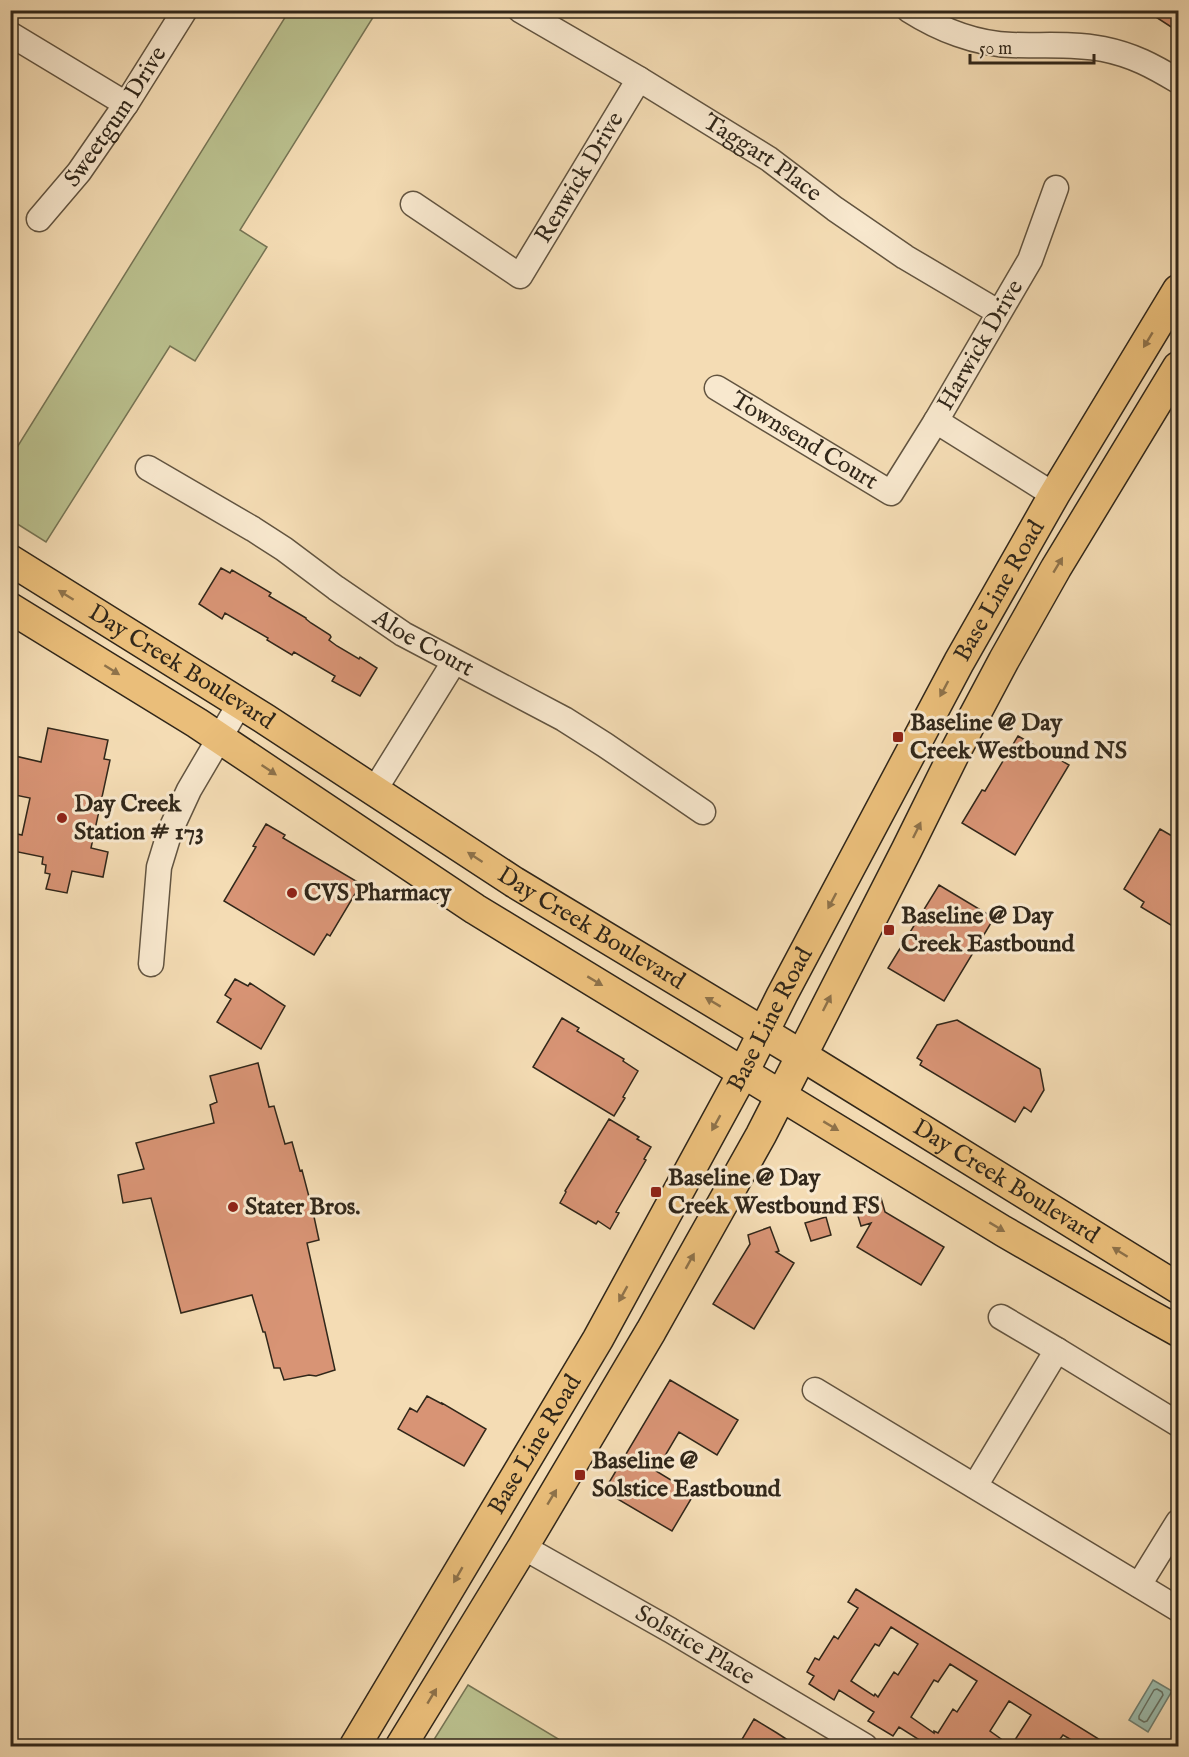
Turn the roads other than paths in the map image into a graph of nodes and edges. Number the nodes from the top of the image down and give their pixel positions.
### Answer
1 (185, 10) edge
2 (520, 10) edge
3 (909, 10) edge
4 (10, 34) edge
5 (639, 79) junction
6 (1179, 81) edge
7 (126, 104) junction
8 (1056, 188) dead end
9 (413, 204) dead end
10 (39, 219) dead end
11 (1179, 290) edge
12 (998, 312) junction
13 (1179, 367) edge
14 (717, 388) dead end
15 (936, 422) junction
16 (148, 468) dead end
17 (891, 493) joint
18 (1054, 495) junction
19 (1036, 528) junction
20 (10, 560) edge
21 (10, 608) edge
22 (454, 662) junction
23 (988, 691) junction
24 (240, 704) junction
25 (220, 738) junction
26 (374, 791) junction
27 (703, 812) dead end
28 (151, 964) dead end
29 (763, 1033) junction
30 (801, 1055) junction
31 (744, 1071) junction
32 (781, 1095) junction
33 (1179, 1288) edge
34 (1001, 1317) dead end
35 (1179, 1330) edge
36 (1057, 1350) junction
37 (815, 1390) dead end
38 (1179, 1424) edge
39 (975, 1486) junction
40 (1179, 1522) edge
41 (523, 1547) junction
42 (1139, 1585) junction
43 (1179, 1609) edge
44 (355, 1746) edge
45 (402, 1746) edge
46 (865, 1746) edge

1 - 7 street, Sweetgum Drive
2 - 5 street, Taggart Place
3 - 6 street
4 - 7 street
5 - 9 street, Renwick Drive
5 - 12 street, Taggart Place
7 - 10 street, Sweetgum Drive
8 - 12 street, Harwick Drive
11 -> 18 main road, Base Line Road
12 - 15 street, Harwick Drive
23 -> 13 main road, Base Line Road
14 - 17 street, Townsend Court
15 - 17 street, Harwick Drive
15 - 18 street
16 - 22 street, Aloe Court
18 - 19 main road, Base Line Road
19 - 23 main road
19 -> 29 main road, Base Line Road
24 -> 20 main road, Day Creek Boulevard
21 -> 25 main road, Day Creek Boulevard
22 - 26 street
22 - 27 street, Aloe Court
30 -> 23 main road, Base Line Road
24 - 25 street
24 - 26 main road, Day Creek Boulevard
25 - 28 street
25 -> 31 main road, Day Creek Boulevard
29 -> 26 main road, Day Creek Boulevard
29 - 30 main road, Day Creek Boulevard
29 - 31 main road, Base Line Road
30 - 32 main road, Base Line Road
33 -> 30 main road, Day Creek Boulevard
31 - 32 main road, Day Creek Boulevard
31 -> 44 main road, Base Line Road
32 -> 35 main road, Day Creek Boulevard
41 -> 32 main road, Base Line Road
34 - 36 street
36 - 38 street
36 - 39 street
37 - 39 street
39 - 42 street
40 - 42 street
45 -> 41 main road, Base Line Road
41 - 46 street, Solstice Place
42 - 43 street

